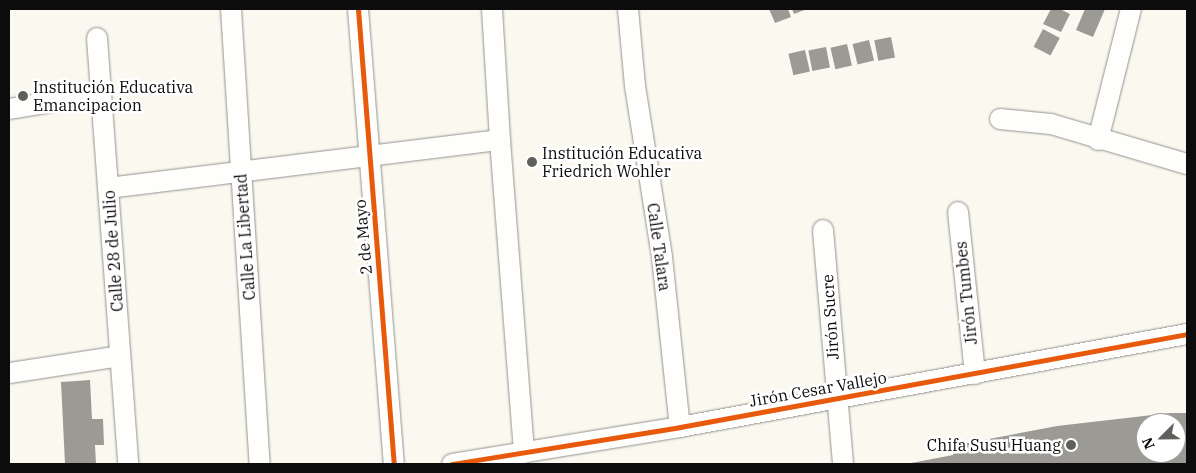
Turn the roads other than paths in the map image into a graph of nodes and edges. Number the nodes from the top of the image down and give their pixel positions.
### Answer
1 (231, 9) edge
2 (358, 9) edge
3 (492, 9) edge
4 (628, 9) edge
5 (1131, 9) edge
6 (97, 38) dead end
7 (101, 94) junction
8 (9, 109) edge
9 (1000, 119) dead end
10 (500, 140) junction
11 (1098, 140) junction
12 (369, 158) junction
13 (1187, 164) edge
14 (241, 172) junction
15 (108, 188) junction
16 (958, 212) dead end
17 (823, 230) dead end
18 (1187, 334) edge
19 (120, 356) junction
20 (9, 373) edge
21 (975, 374) junction
22 (836, 398) junction
23 (680, 427) junction
24 (524, 453) junction
25 (128, 464) edge
26 (260, 464) edge
27 (394, 464) edge
28 (452, 464) edge
29 (843, 464) edge

1 - 14 street, Calle La Libertad
2 - 12 street, 2 de Mayo
3 - 10 street
4 - 23 street, Calle Talara
5 - 11 street
6 - 7 street, Calle 28 de Julio
7 - 8 street
7 - 15 street, Calle 28 de Julio
9 - 11 street
10 - 12 street
10 - 24 street
11 - 13 street
12 - 14 street
12 - 27 street, 2 de Mayo
14 - 15 street
14 - 26 street, Calle La Libertad
15 - 19 street, Calle 28 de Julio
16 - 21 street, Jirón Tumbes
17 - 22 street, Jirón Sucre
18 - 21 street, Jirón Cesar Vallejo
19 - 20 street
19 - 25 street, Calle 28 de Julio
21 - 22 street, Jirón Cesar Vallejo
22 - 23 street, Jirón Cesar Vallejo
22 - 29 street, Jirón Sucre
23 - 24 street, Jirón Cesar Vallejo
24 - 28 street, Jirón Cesar Vallejo

